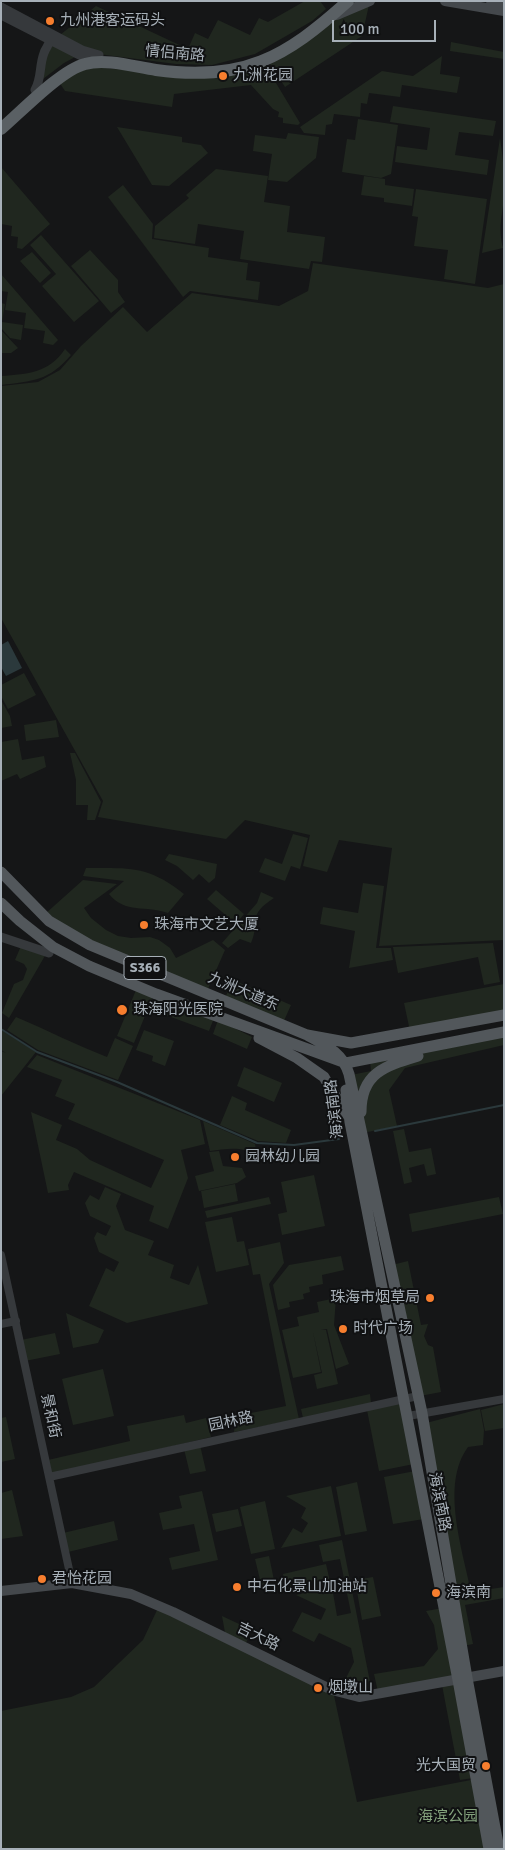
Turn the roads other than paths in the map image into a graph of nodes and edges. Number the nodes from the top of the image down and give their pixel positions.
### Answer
1 (337, 1) edge
2 (348, 1) edge
3 (370, 1) edge
4 (445, 1) edge
5 (491, 1) edge
6 (504, 4) edge
7 (1, 7) edge
8 (504, 11) edge
9 (1, 15) edge
10 (331, 17) junction
11 (49, 38) junction
12 (81, 56) junction
13 (96, 59) junction
14 (35, 90) junction
15 (1, 120) edge
16 (1, 129) edge
17 (1, 872) edge
18 (1, 903) edge
19 (1, 937) edge
20 (49, 953) dead end
21 (504, 1015) edge
22 (217, 1016) junction
23 (504, 1032) edge
24 (307, 1035) junction
25 (465, 1040) junction
26 (367, 1041) junction
27 (346, 1063) junction
28 (355, 1124) junction
29 (1, 1255) edge
30 (16, 1321) junction
31 (1, 1324) edge
32 (418, 1396) junction
33 (404, 1398) junction
34 (504, 1399) edge
35 (422, 1413) junction
36 (408, 1416) junction
37 (50, 1477) junction
38 (72, 1583) junction
39 (1, 1591) edge
40 (504, 1671) edge
41 (463, 1679) junction
42 (489, 1849) edge
43 (500, 1849) edge

1 - 13 highway, 情侣南路
2 - 10 highway, 情侣南路
3 - 10 main road
4 - 8 main road
5 - 6 main road
7 - 13 street
9 - 11 street
10 - 13 highway, 情侣南路
11 - 12 street
11 - 14 street
12 - 13 highway, 情侣南路
12 - 14 highway, 情侣南路
13 - 16 highway, 情侣南路
14 - 15 highway, 情侣南路
17 - 24 main road, 九洲大道东 / S366
18 - 22 main road, 九洲大道东 / S366
19 - 20 street
21 - 26 main road, 九洲大道东 / S366
22 - 27 main road, 九洲大道东 / S366
22 - 28 main road
23 - 25 main road
24 - 26 main road, 九洲大道东 / S366
24 - 27 main road
25 - 27 main road
25 - 28 main road
26 - 27 main road
27 - 28 main road, 海滨南路
28 - 32 main road, 海滨南路
28 - 33 main road, 海滨南路
29 - 30 street, 景和街
30 - 31 street
30 - 37 street, 景和街
32 - 33 street, 园林路
32 - 35 main road, 海滨南路
33 - 36 main road, 海滨南路
33 - 37 street, 园林路
34 - 35 street
35 - 36 street
35 - 41 main road, 海滨南路
36 - 41 main road, 海滨南路
37 - 38 street, 景和街
38 - 39 main road, 吉大路
38 - 41 main road, 吉大路
40 - 41 main road, 吉大路
41 - 42 main road, 海滨南路
41 - 43 main road, 海滨南路

